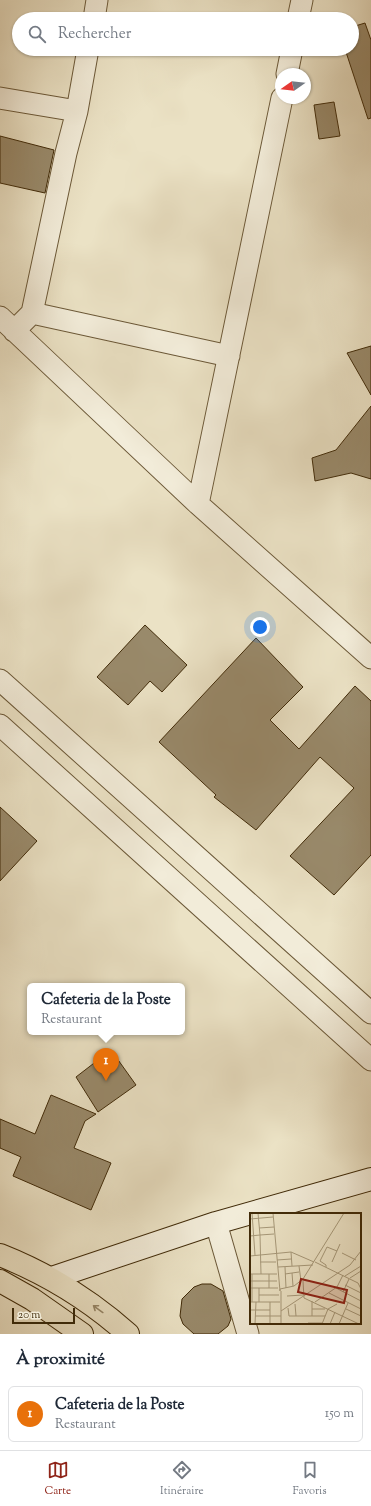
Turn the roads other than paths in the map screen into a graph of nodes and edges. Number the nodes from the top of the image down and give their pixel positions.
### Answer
1 (97, 0) edge
2 (302, 0) edge
3 (95, 12) edge
4 (299, 12) edge
5 (87, 56) edge
6 (291, 56) edge
7 (288, 68) edge
8 (0, 98) edge
9 (281, 104) edge
10 (77, 111) junction
11 (32, 313) junction
12 (7, 324) edge
13 (229, 356) junction
14 (198, 504) junction
15 (371, 658) edge
16 (0, 680) edge
17 (0, 725) edge
18 (371, 1013) edge
19 (371, 1060) edge
20 (371, 1179) edge
21 (250, 1213) edge
22 (251, 1213) edge
23 (216, 1223) junction
24 (0, 1255) edge
25 (52, 1278) junction
26 (0, 1281) edge
27 (79, 1333) edge
28 (128, 1334) edge
29 (248, 1334) edge

1 - 3 street
2 - 4 street
5 - 10 street
6 - 7 street
8 - 10 street
9 - 13 street
10 - 11 street
11 - 12 street
11 - 13 street
12 - 14 street
13 - 14 street
14 - 15 street
16 - 18 street
17 - 19 street
20 - 22 street
21 - 23 street
23 - 25 street
23 - 29 street
24 - 25 main road
28 -> 25 main road
26 - 27 main road

